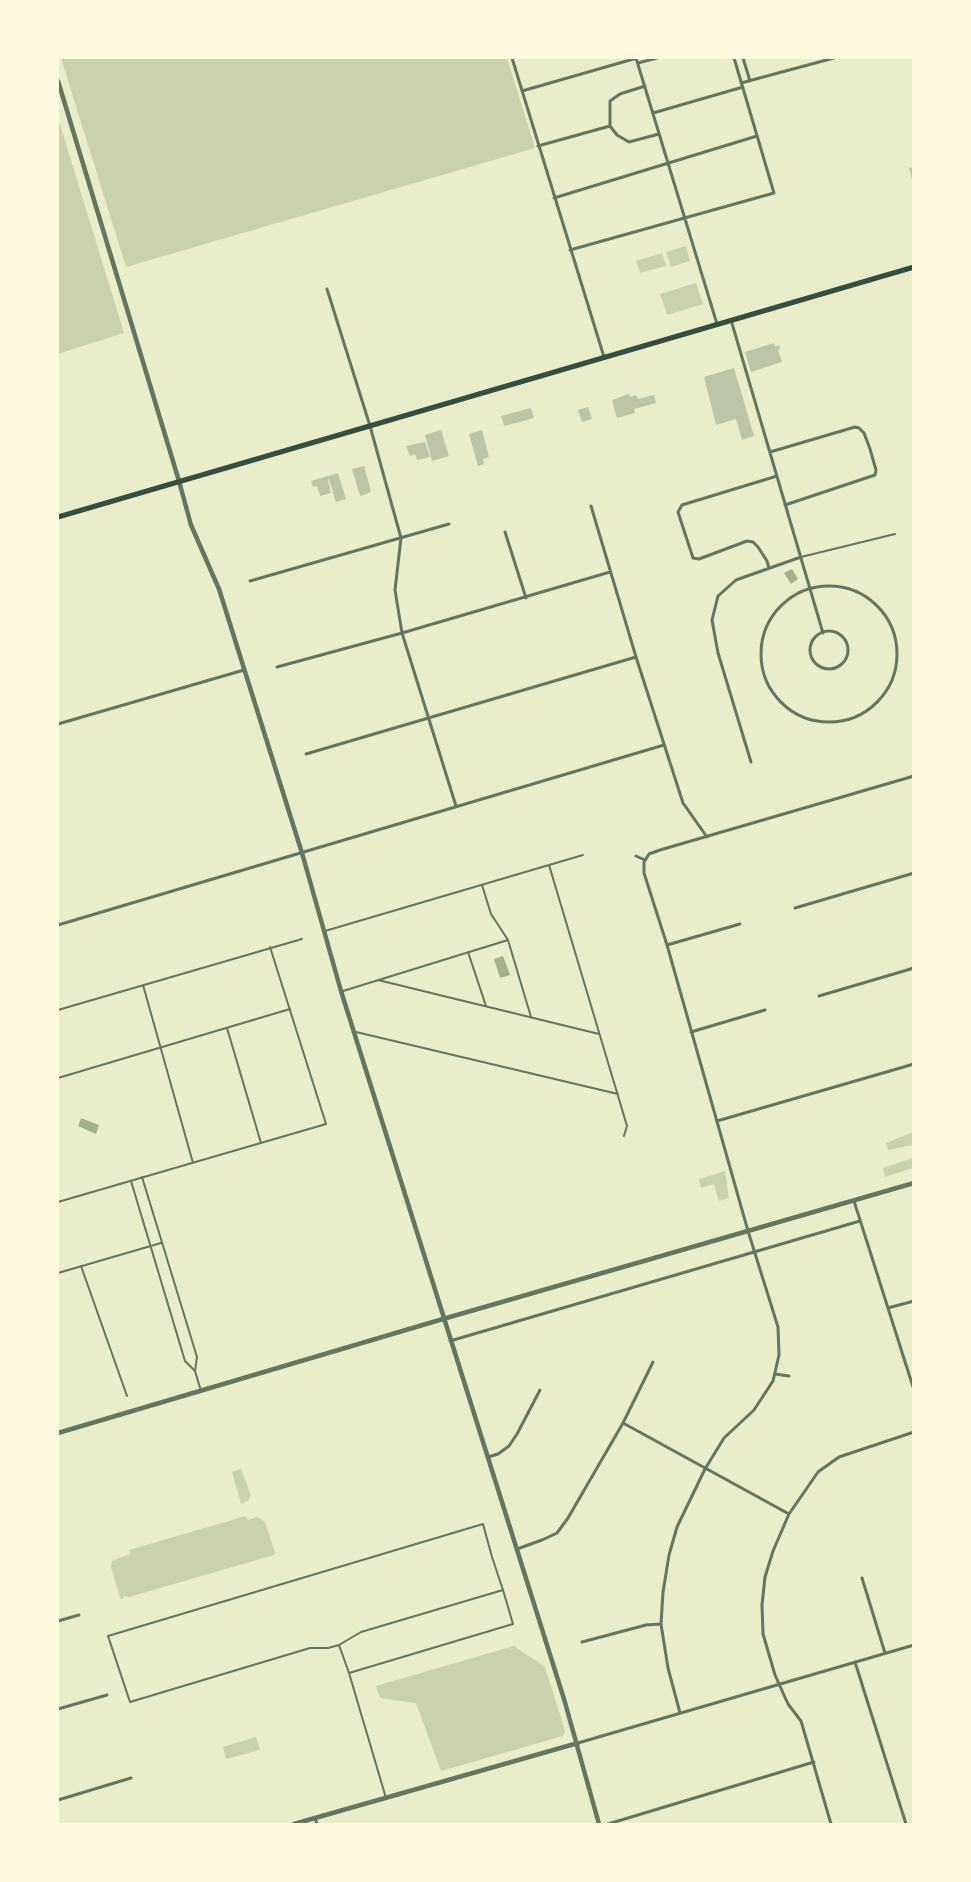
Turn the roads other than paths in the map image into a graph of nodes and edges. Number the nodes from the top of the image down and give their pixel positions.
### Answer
1 (512, 58) edge
2 (636, 58) edge
3 (657, 58) edge
4 (734, 58) edge
5 (743, 58) edge
6 (834, 58) edge
7 (638, 63) junction
8 (58, 81) edge
9 (750, 81) junction
10 (742, 85) junction
11 (645, 86) junction
12 (522, 91) junction
13 (653, 113) junction
14 (610, 126) junction
15 (659, 134) junction
16 (757, 136) junction
17 (538, 146) junction
18 (668, 164) junction
19 (554, 198) junction
20 (683, 217) junction
21 (570, 250) junction
22 (914, 267) edge
23 (327, 289) dead end
24 (731, 320) junction
25 (717, 324) junction
26 (604, 357) junction
27 (370, 426) junction
28 (770, 452) junction
29 (777, 476) junction
30 (179, 482) junction
31 (786, 505) junction
32 (591, 506) dead end
33 (58, 517) edge
34 (448, 524) dead end
35 (505, 532) dead end
36 (895, 534) dead end
37 (400, 538) junction
38 (801, 557) junction
39 (769, 568) junction
40 (610, 572) junction
41 (250, 581) dead end
42 (809, 589) junction
43 (526, 598) junction
44 (402, 633) junction
45 (823, 633) junction
46 (636, 657) junction
47 (277, 668) dead end
48 (244, 670) junction
49 (429, 718) junction
50 (58, 724) edge
51 (664, 745) junction
52 (306, 754) dead end
53 (751, 762) dead end
54 (914, 776) edge
55 (456, 806) junction
56 (707, 837) junction
57 (302, 853) junction
58 (583, 855) dead end
59 (636, 856) dead end
60 (645, 859) junction
61 (549, 865) junction
62 (914, 873) edge
63 (482, 885) junction
64 (795, 908) dead end
65 (740, 924) dead end
66 (58, 925) edge
67 (323, 932) junction
68 (302, 939) dead end
69 (508, 940) junction
70 (667, 945) junction
71 (270, 947) junction
72 (468, 952) junction
73 (914, 968) edge
74 (378, 980) junction
75 (143, 985) junction
76 (340, 991) junction
77 (819, 996) dead end
78 (486, 1006) junction
79 (290, 1009) junction
80 (58, 1010) edge
81 (765, 1010) dead end
82 (531, 1017) junction
83 (227, 1028) junction
84 (354, 1031) junction
85 (691, 1032) junction
86 (600, 1034) junction
87 (160, 1048) junction
88 (914, 1064) edge
89 (58, 1078) edge
90 (618, 1094) junction
91 (717, 1121) junction
92 (624, 1136) dead end
93 (261, 1143) junction
94 (193, 1162) junction
95 (142, 1177) junction
96 (131, 1181) junction
97 (914, 1183) edge
98 (854, 1201) junction
99 (58, 1202) edge
100 (860, 1220) junction
101 (748, 1231) junction
102 (162, 1243) junction
103 (151, 1246) junction
104 (754, 1251) junction
105 (81, 1266) junction
106 (58, 1273) edge
107 (914, 1301) edge
108 (888, 1308) junction
109 (443, 1319) junction
110 (450, 1341) junction
111 (653, 1362) dead end
112 (195, 1371) junction
113 (775, 1374) junction
114 (789, 1376) dead end
115 (540, 1390) dead end
116 (914, 1390) edge
117 (201, 1391) junction
118 (126, 1396) dead end
119 (623, 1423) junction
120 (914, 1432) edge
121 (58, 1433) edge
122 (488, 1457) junction
123 (705, 1469) junction
124 (789, 1514) junction
125 (517, 1549) junction
126 (862, 1578) dead end
127 (503, 1590) junction
128 (79, 1615) dead end
129 (58, 1621) edge
130 (661, 1624) junction
131 (582, 1642) dead end
132 (339, 1645) junction
133 (914, 1645) edge
134 (885, 1653) junction
135 (855, 1662) junction
136 (349, 1673) junction
137 (779, 1684) junction
138 (107, 1695) dead end
139 (58, 1709) edge
140 (680, 1713) junction
141 (578, 1743) junction
142 (814, 1762) junction
143 (131, 1778) dead end
144 (386, 1798) junction
145 (58, 1800) edge
146 (315, 1818) junction
147 (294, 1824) edge
148 (317, 1824) edge
149 (599, 1824) edge
150 (608, 1824) edge
151 (832, 1824) edge
152 (906, 1824) edge

1 - 12 street
2 - 7 street
2 - 12 street
3 - 7 street
4 - 10 street
5 - 9 street
6 - 9 street
7 - 11 street
8 - 30 street
9 - 10 street
10 - 13 street
10 - 16 street
11 - 13 street
11 - 14 street
12 - 17 street
13 - 15 street
14 - 15 street
14 - 17 street
15 - 18 street
16 - 18 street
16 - 20 street
17 - 19 street
18 - 19 street
18 - 20 street
19 - 21 street
20 - 21 street
20 - 25 street
21 - 26 street
22 - 24 main road
23 - 27 street
24 - 25 main road
24 - 28 street
25 - 26 main road
26 - 27 main road
27 - 30 main road
27 - 37 street
28 - 29 street
28 - 31 street
29 - 31 street
29 - 39 street
30 - 33 main road
30 - 48 street
31 - 38 street
32 - 40 street
34 - 37 street
35 - 43 street
36 - 38 lane
37 - 41 street
37 - 44 street
38 - 39 street
38 - 42 street
39 - 53 street
40 - 43 street
40 - 46 street
42 - 42 street
42 - 45 street
43 - 44 street
44 - 47 street
44 - 49 street
45 - 45 street
46 - 49 street
46 - 51 street
48 - 50 street
48 - 57 street
49 - 52 street
49 - 55 street
51 - 55 street
51 - 56 street
54 - 56 street
55 - 57 street
56 - 60 street
57 - 66 street
57 - 67 street
58 - 61 lane
59 - 60 street
60 - 70 street
61 - 63 lane
61 - 86 lane
62 - 64 street
63 - 67 lane
63 - 69 lane
65 - 70 street
67 - 76 street
68 - 71 lane
69 - 72 lane
69 - 82 lane
70 - 85 street
71 - 75 lane
71 - 79 lane
72 - 74 lane
72 - 78 lane
73 - 77 street
74 - 76 lane
74 - 78 lane
75 - 80 lane
75 - 87 lane
76 - 84 street
78 - 82 lane
79 - 83 lane
79 - 93 lane
81 - 85 street
82 - 86 lane
83 - 87 lane
83 - 93 lane
84 - 90 lane
84 - 109 street
85 - 91 street
86 - 90 lane
87 - 89 lane
87 - 94 lane
88 - 91 street
90 - 92 lane
91 - 101 street
93 - 94 lane
94 - 95 lane
95 - 96 lane
95 - 102 lane
96 - 99 lane
96 - 103 lane
97 - 98 street
98 - 100 street
98 - 101 street
100 - 104 street
100 - 108 street
101 - 104 street
101 - 109 street
102 - 103 lane
102 - 112 lane
103 - 105 lane
103 - 112 lane
104 - 110 street
104 - 113 street
105 - 106 lane
105 - 118 lane
107 - 108 street
108 - 116 street
109 - 110 street
109 - 117 street
110 - 122 street
111 - 119 street
112 - 117 lane
113 - 114 street
113 - 123 street
115 - 122 street
117 - 121 street
119 - 123 street
119 - 125 street
120 - 124 street
122 - 125 street
123 - 124 street
123 - 130 street
124 - 137 street
125 - 141 street
126 - 134 street
127 - 132 lane
127 - 132 lane
127 - 136 lane
128 - 129 street
130 - 131 street
130 - 140 street
132 - 136 lane
133 - 134 street
134 - 135 street
135 - 137 street
135 - 152 street
136 - 144 lane
137 - 140 street
137 - 142 street
138 - 139 street
140 - 141 street
141 - 144 street
141 - 149 street
142 - 150 street
142 - 151 street
143 - 145 street
144 - 146 street
146 - 147 street
146 - 148 street

